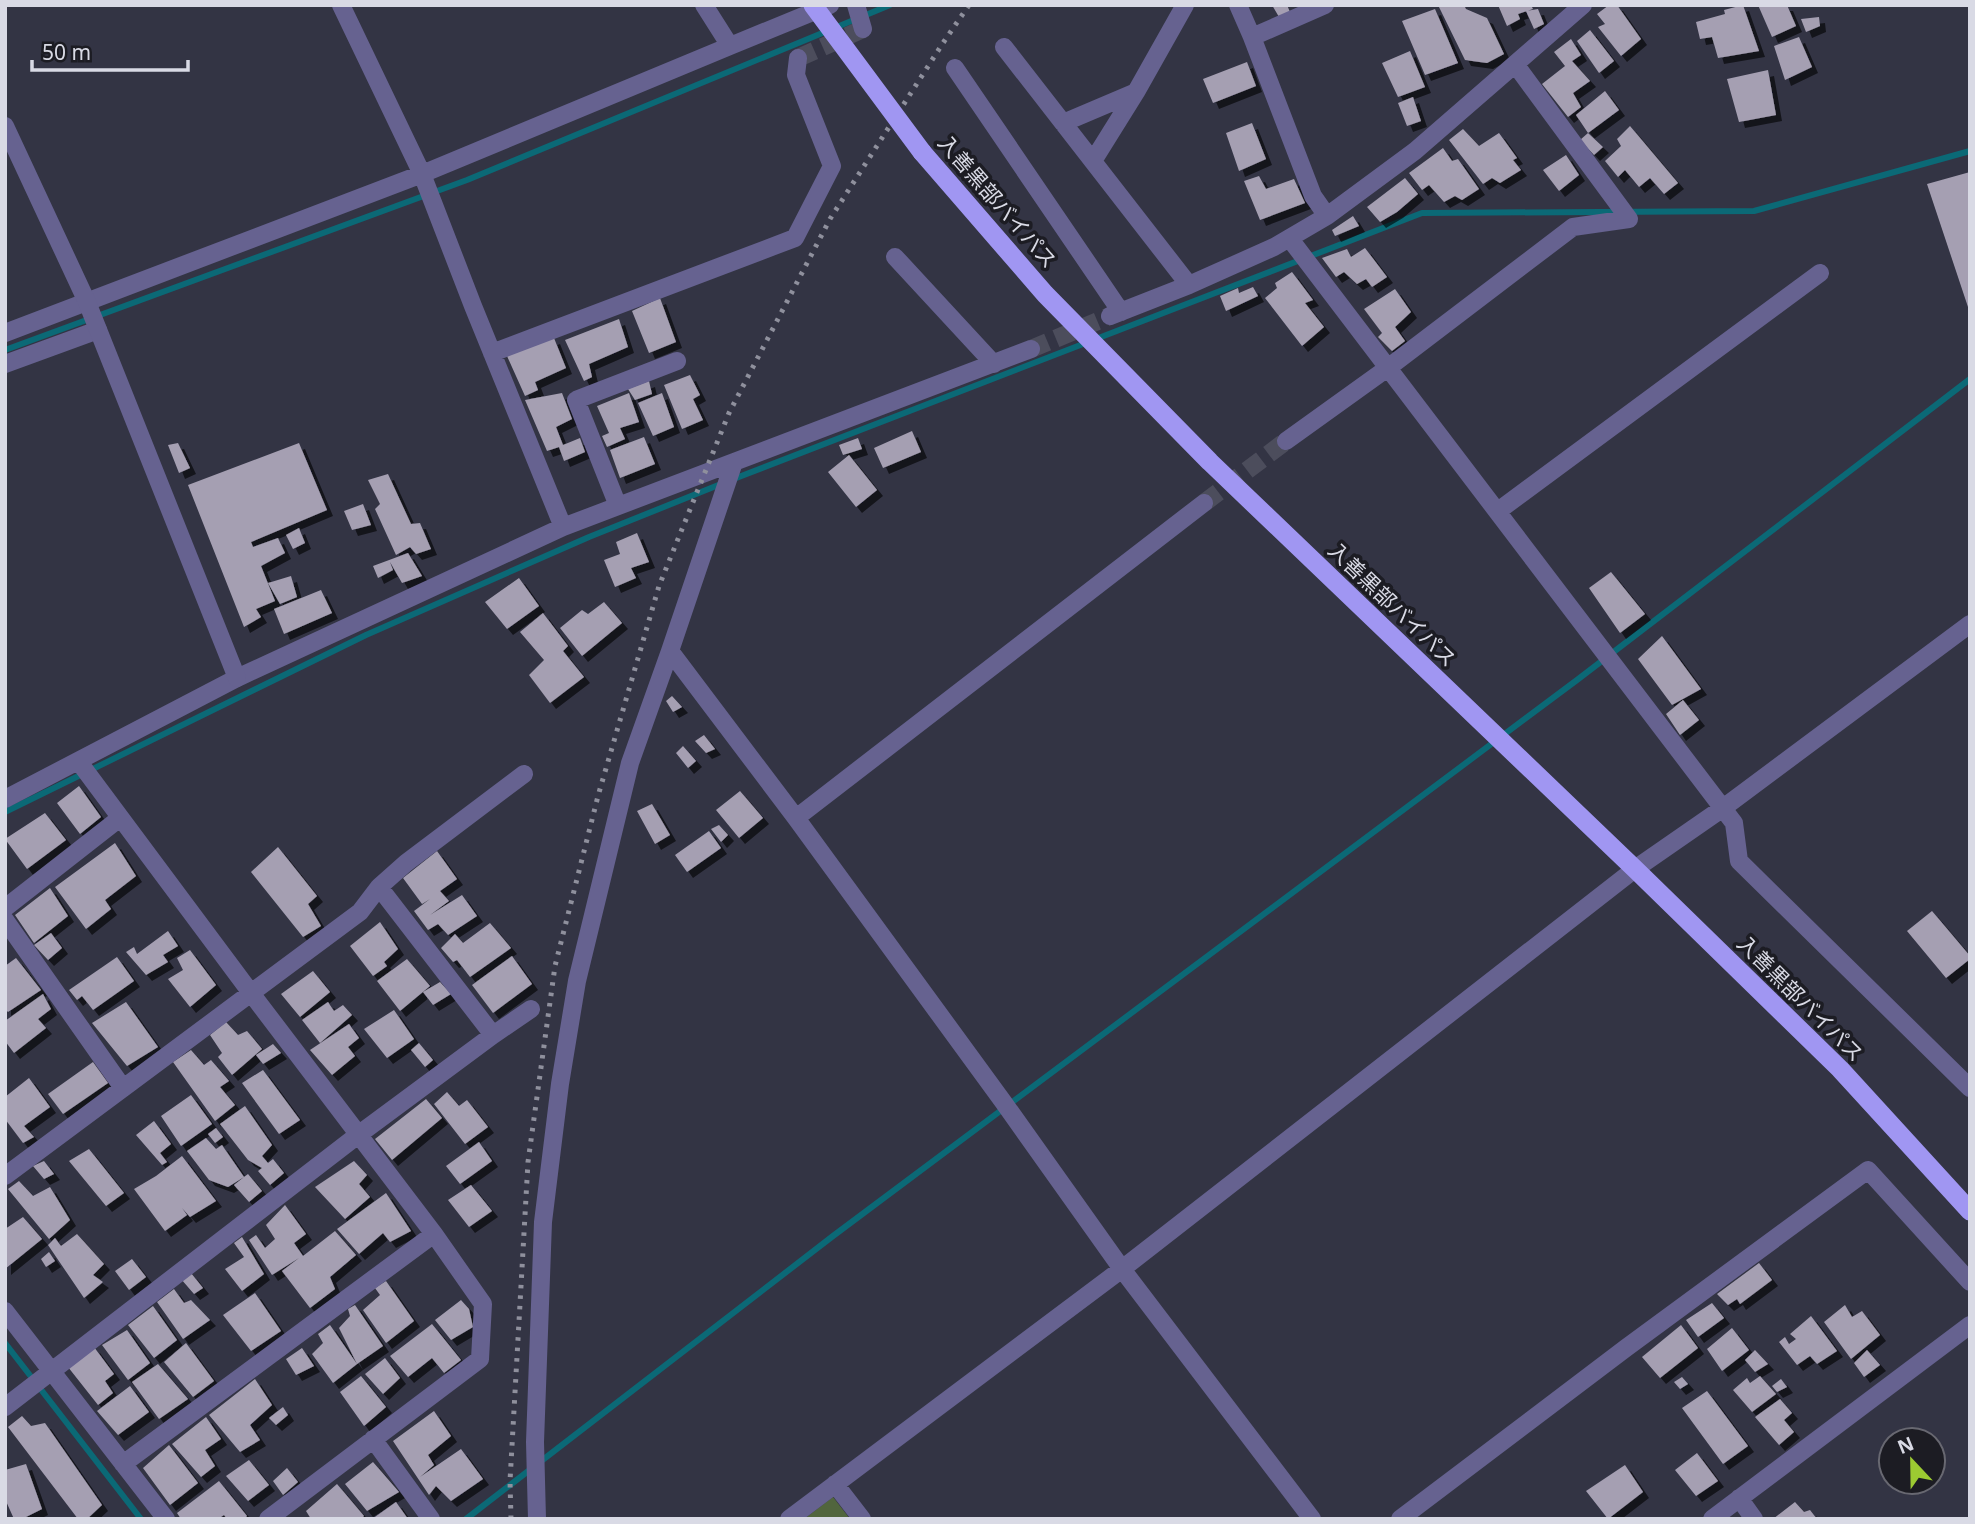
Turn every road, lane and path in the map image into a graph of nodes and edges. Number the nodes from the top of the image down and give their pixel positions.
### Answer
1 (341, 5) edge
2 (704, 5) edge
3 (813, 5) edge
4 (830, 5) edge
5 (856, 5) edge
6 (1185, 5) edge
7 (1238, 5) edge
8 (1325, 5) edge
9 (1583, 5) edge
10 (863, 29) dead end
11 (1252, 37) junction
12 (730, 46) junction
13 (1004, 47) dead end
14 (799, 58) dead end
15 (1515, 64) junction
16 (956, 68) dead end
17 (1136, 92) junction
18 (1063, 122) junction
19 (5, 127) edge
20 (1093, 161) junction
21 (422, 174) junction
22 (1327, 216) junction
23 (1290, 239) junction
24 (895, 257) dead end
25 (1820, 274) dead end
26 (1189, 285) junction
27 (87, 302) junction
28 (98, 330) junction
29 (5, 333) edge
30 (1031, 349) tunnel mouth
31 (492, 353) junction
32 (677, 361) dead end
33 (994, 363) junction
34 (5, 364) edge
35 (1389, 367) junction
36 (1286, 441) tunnel mouth
37 (734, 462) junction
38 (1204, 503) tunnel mouth
39 (618, 506) junction
40 (1498, 511) junction
41 (563, 527) junction
42 (1970, 624) edge
43 (670, 651) junction
44 (237, 678) junction
45 (79, 762) junction
46 (524, 774) dead end
47 (5, 799) edge
48 (1723, 808) junction
49 (121, 818) junction
50 (796, 818) junction
51 (1635, 869) junction
52 (379, 887) junction
53 (5, 908) edge
54 (5, 920) edge
55 (250, 993) junction
56 (531, 1009) dead end
57 (493, 1035) junction
58 (123, 1088) junction
59 (1970, 1088) edge
60 (358, 1135) junction
61 (5, 1176) edge
62 (1970, 1211) edge
63 (434, 1234) junction
64 (1122, 1269) junction
65 (1970, 1282) edge
66 (5, 1311) edge
67 (1970, 1325) edge
68 (51, 1372) junction
69 (5, 1407) edge
70 (373, 1440) junction
71 (123, 1464) junction
72 (835, 1484) junction
73 (1739, 1498) junction
74 (292, 1512) edge
75 (166, 1519) edge
76 (268, 1519) edge
77 (431, 1519) edge
78 (537, 1519) edge
79 (789, 1519) edge
80 (862, 1519) edge
81 (1312, 1519) edge
82 (1400, 1519) edge
83 (1712, 1519) edge
84 (1754, 1519) edge

1 - 21 street
2 - 12 street
3 - 51 highway, 入善黒部バイパス, bridge
4 - 12 street
5 - 10 street
6 - 17 street
7 - 11 street
8 - 11 street
9 - 15 street
11 - 22 street
12 - 21 street
13 - 18 street
14 - 31 street
15 - 22 street
15 - 35 street
16 - 26 street
17 - 18 street
17 - 20 street
18 - 20 street
19 - 27 street
20 - 26 street
21 - 27 street
21 - 31 street
22 - 23 street
23 - 26 street
23 - 35 street
24 - 33 street
25 - 40 street
27 - 28 street
27 - 29 street
28 - 34 street
28 - 44 street
30 - 33 street
31 - 41 street
32 - 39 street
33 - 37 street
35 - 36 street
35 - 40 street
37 - 39 street
37 - 43 street
38 - 50 street
39 - 41 street
40 - 48 street
41 - 44 street
42 - 48 street
43 - 50 street
43 - 78 street
44 - 45 street
45 - 47 street
45 - 49 street
46 - 52 street
48 - 51 street
48 - 59 street
49 - 53 street
49 - 55 street
50 - 64 street
51 - 62 highway, 入善黒部バイパス
51 - 64 street
52 - 55 street
52 - 57 street
54 - 58 street
55 - 58 street
55 - 60 street
56 - 57 street
57 - 60 street
58 - 61 street
60 - 63 street
60 - 68 street
63 - 70 street
63 - 71 street
64 - 72 street
64 - 81 street
65 - 82 street
66 - 68 street
67 - 73 street
68 - 69 street
68 - 71 street
70 - 74 street
70 - 77 street
71 - 75 street
72 - 79 street
72 - 80 street
73 - 83 street
73 - 84 street
74 - 76 street

